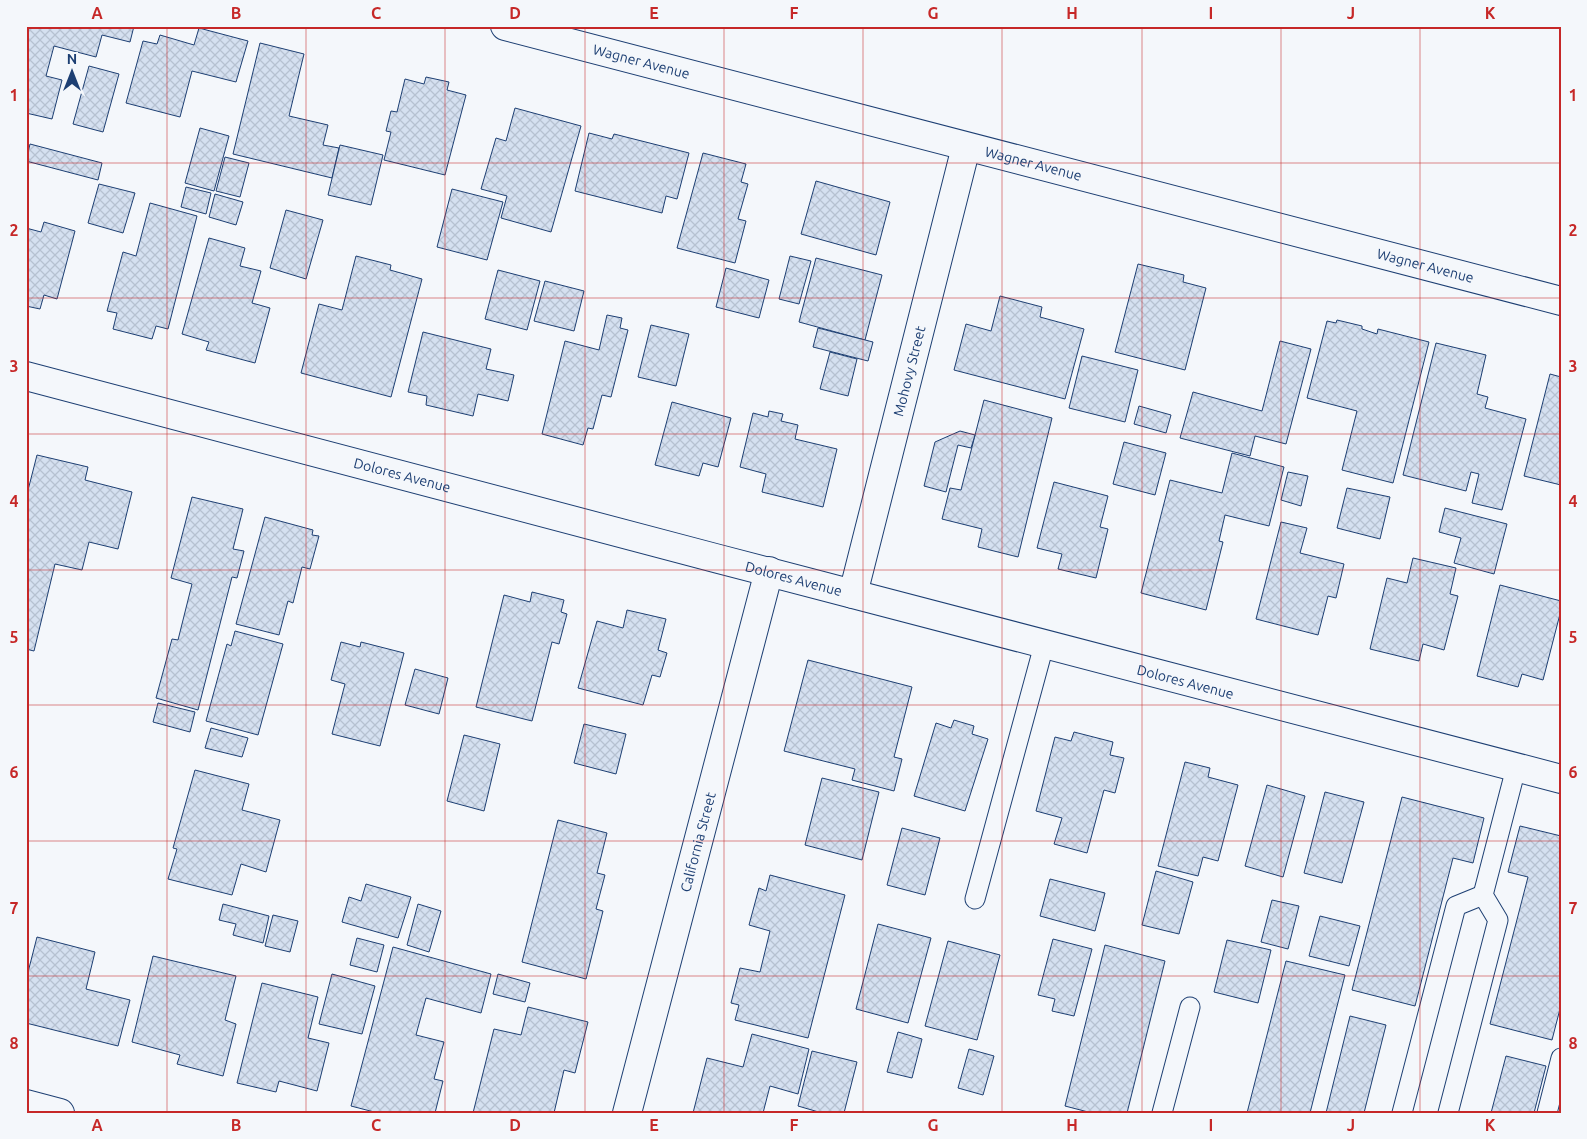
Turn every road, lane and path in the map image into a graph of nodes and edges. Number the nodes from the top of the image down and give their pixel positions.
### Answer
1 (505, 26) edge
2 (966, 147) junction
3 (1561, 301) edge
4 (26, 376) edge
5 (769, 571) junction
6 (853, 594) junction
7 (1044, 645) junction
8 (1516, 768) junction
9 (1561, 779) edge
10 (1483, 895) junction
11 (975, 899) dead end
12 (1190, 1007) dead end
13 (1561, 1058) edge
14 (26, 1104) edge
15 (60, 1113) edge
16 (627, 1113) edge
17 (1162, 1113) edge
18 (1402, 1113) edge
19 (1448, 1113) edge
20 (1547, 1113) edge

1 - 2 street, Wagner Avenue
2 - 3 street, Wagner Avenue
2 - 6 street, Mohovy Street
4 - 5 street, Dolores Avenue
5 - 6 street, Dolores Avenue
5 - 16 street, California Street
6 - 7 street, Dolores Avenue
7 - 8 street, Dolores Avenue
7 - 11 lane
8 - 9 street, Dolores Avenue
8 - 10 lane
10 - 18 lane
10 - 19 lane
12 - 17 lane
13 - 20 lane
14 - 15 street

